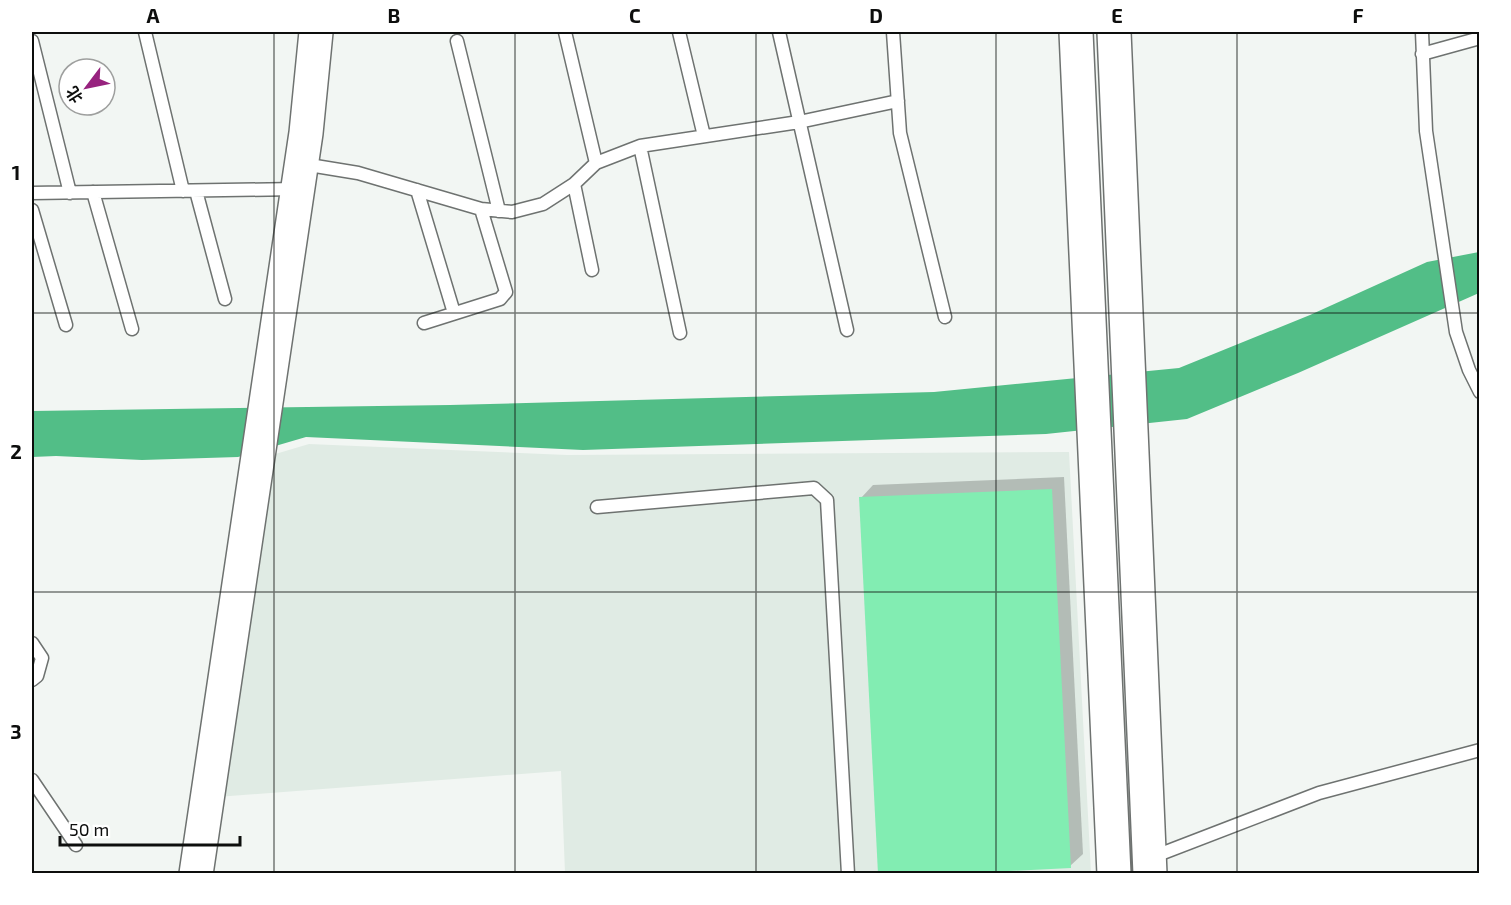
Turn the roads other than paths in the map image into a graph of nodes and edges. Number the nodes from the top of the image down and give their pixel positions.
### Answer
1 (145, 32) edge
2 (316, 32) edge
3 (565, 32) edge
4 (679, 32) edge
5 (779, 32) edge
6 (893, 32) edge
7 (1076, 32) edge
8 (1114, 32) edge
9 (1422, 32) edge
10 (1479, 38) edge
11 (32, 41) edge
12 (457, 41) dead end
13 (1422, 54) junction
14 (898, 101) junction
15 (799, 122) junction
16 (704, 136) junction
17 (640, 146) junction
18 (596, 163) junction
19 (300, 177) junction
20 (574, 184) junction
21 (417, 190) junction
22 (183, 191) junction
23 (196, 191) junction
24 (93, 192) junction
25 (32, 193) edge
26 (70, 193) junction
27 (32, 210) edge
28 (481, 210) junction
29 (499, 211) junction
30 (592, 270) dead end
31 (225, 299) dead end
32 (454, 314) junction
33 (945, 317) dead end
34 (424, 322) dead end
35 (66, 325) dead end
36 (132, 329) dead end
37 (847, 330) dead end
38 (680, 333) dead end
39 (1479, 393) edge
40 (597, 507) dead end
41 (32, 644) edge
42 (32, 680) edge
43 (1479, 750) edge
44 (33, 786) edge
45 (76, 845) dead end
46 (1149, 866) edge
47 (196, 873) edge
48 (848, 873) edge
49 (1114, 873) edge

1 - 22 lane
2 - 19 street
3 - 18 lane
4 - 16 lane
5 - 15 lane
6 - 14 lane
7 - 49 street
8 - 46 street
9 - 13 lane
10 - 13 lane
11 - 26 lane
12 - 29 lane
13 - 39 lane
14 - 15 lane
14 - 33 lane
15 - 16 lane
15 - 37 lane
16 - 17 lane
17 - 18 lane
17 - 38 lane
18 - 20 lane
19 - 21 lane
19 - 23 lane
19 - 47 street
20 - 29 lane
20 - 30 lane
21 - 28 lane
21 - 32 lane
22 - 23 lane
22 - 24 lane
23 - 31 lane
24 - 26 lane
24 - 36 lane
25 - 26 lane
27 - 35 lane
28 - 29 lane
28 - 32 lane
32 - 34 lane
40 - 48 lane
41 - 42 lane
43 - 46 lane
44 - 45 lane

